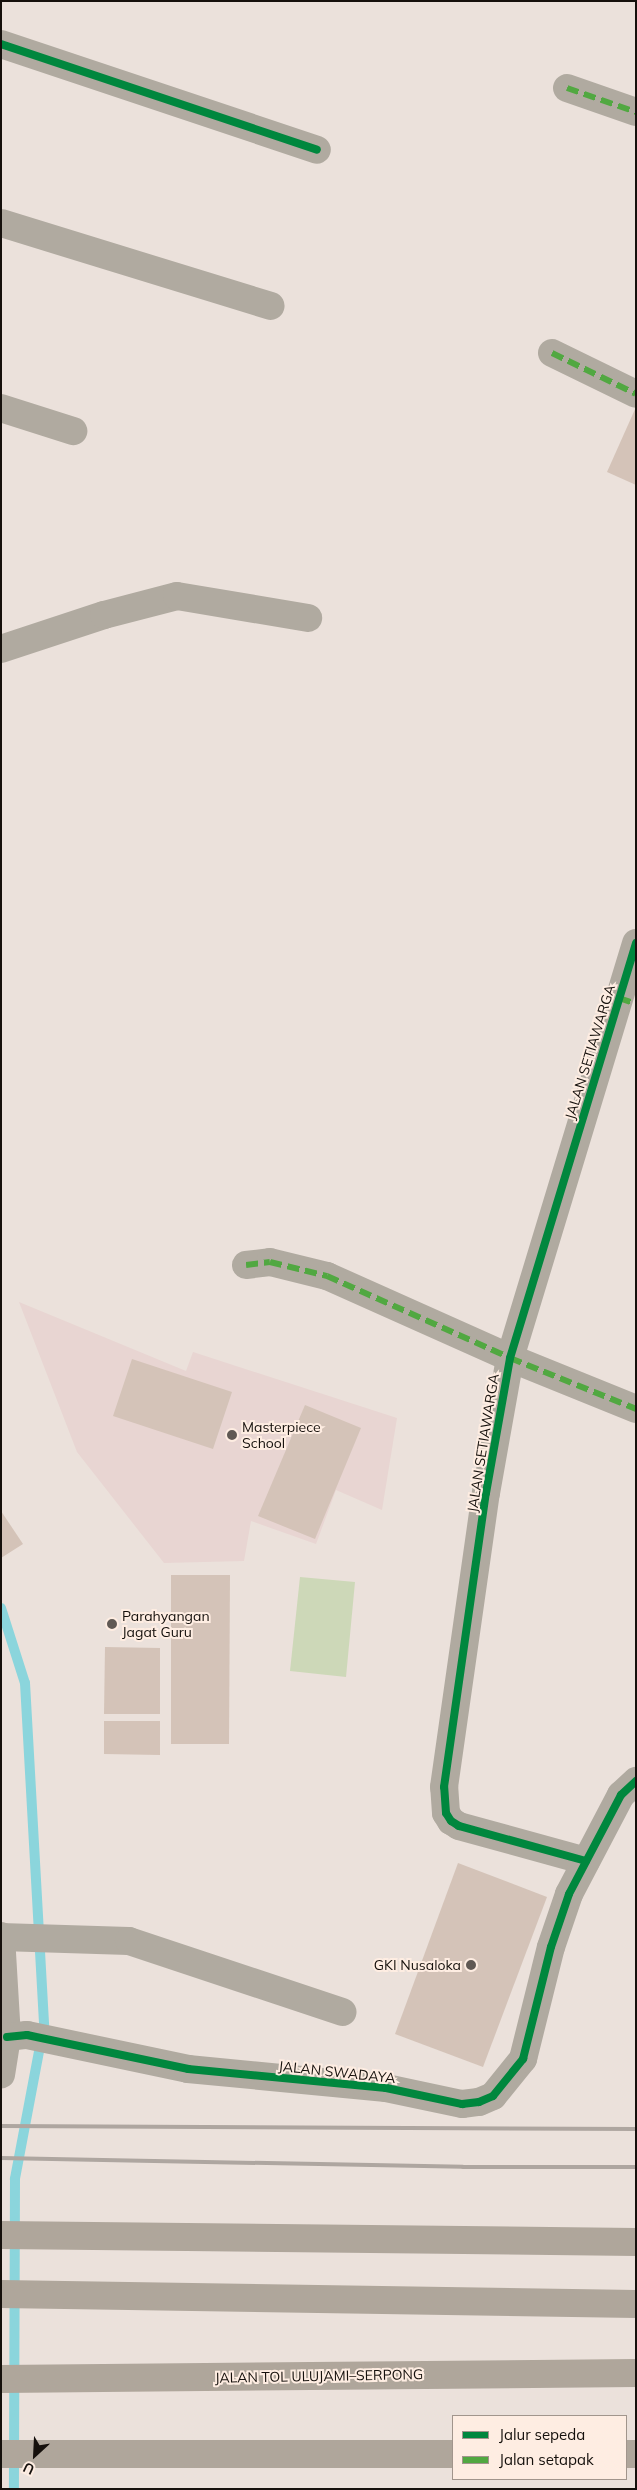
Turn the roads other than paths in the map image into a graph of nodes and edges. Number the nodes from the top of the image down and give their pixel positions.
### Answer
1 (1, 44) edge
2 (567, 88) dead end
3 (636, 112) edge
4 (316, 150) dead end
5 (1, 223) edge
6 (270, 306) dead end
7 (552, 353) dead end
8 (636, 394) edge
9 (1, 408) edge
10 (73, 431) dead end
11 (308, 618) dead end
12 (1, 649) edge
13 (636, 944) edge
14 (627, 1001) edge
15 (246, 1265) dead end
16 (510, 1358) junction
17 (636, 1409) edge
18 (636, 1781) edge
19 (586, 1860) junction
20 (20, 1938) edge
21 (342, 2012) dead end
22 (29, 2038) junction
23 (1, 2075) edge
24 (1, 2234) edge
25 (539, 2241) junction
26 (636, 2242) edge
27 (636, 2251) edge
28 (1, 2294) edge
29 (636, 2304) edge
30 (636, 2373) edge
31 (1, 2379) edge
32 (1, 2454) edge
33 (452, 2454) edge

1 - 4 street
2 - 3 street
5 - 6 street
7 - 8 street
9 - 10 street
11 - 12 street
13 - 14 street, JALAN SETIAWARGA
14 - 16 street, JALAN SETIAWARGA
15 - 16 street
16 - 17 street
16 - 19 street, JALAN SETIAWARGA
18 - 19 street, JALAN SWADAYA
19 - 22 street, JALAN SWADAYA
20 - 21 street
20 - 22 street
22 - 23 street
24 - 25 highway
25 - 26 highway
25 - 27 highway
28 - 29 highway
30 - 31 highway, JALAN TOL ULUJAMI–SERPONG
32 - 33 highway

